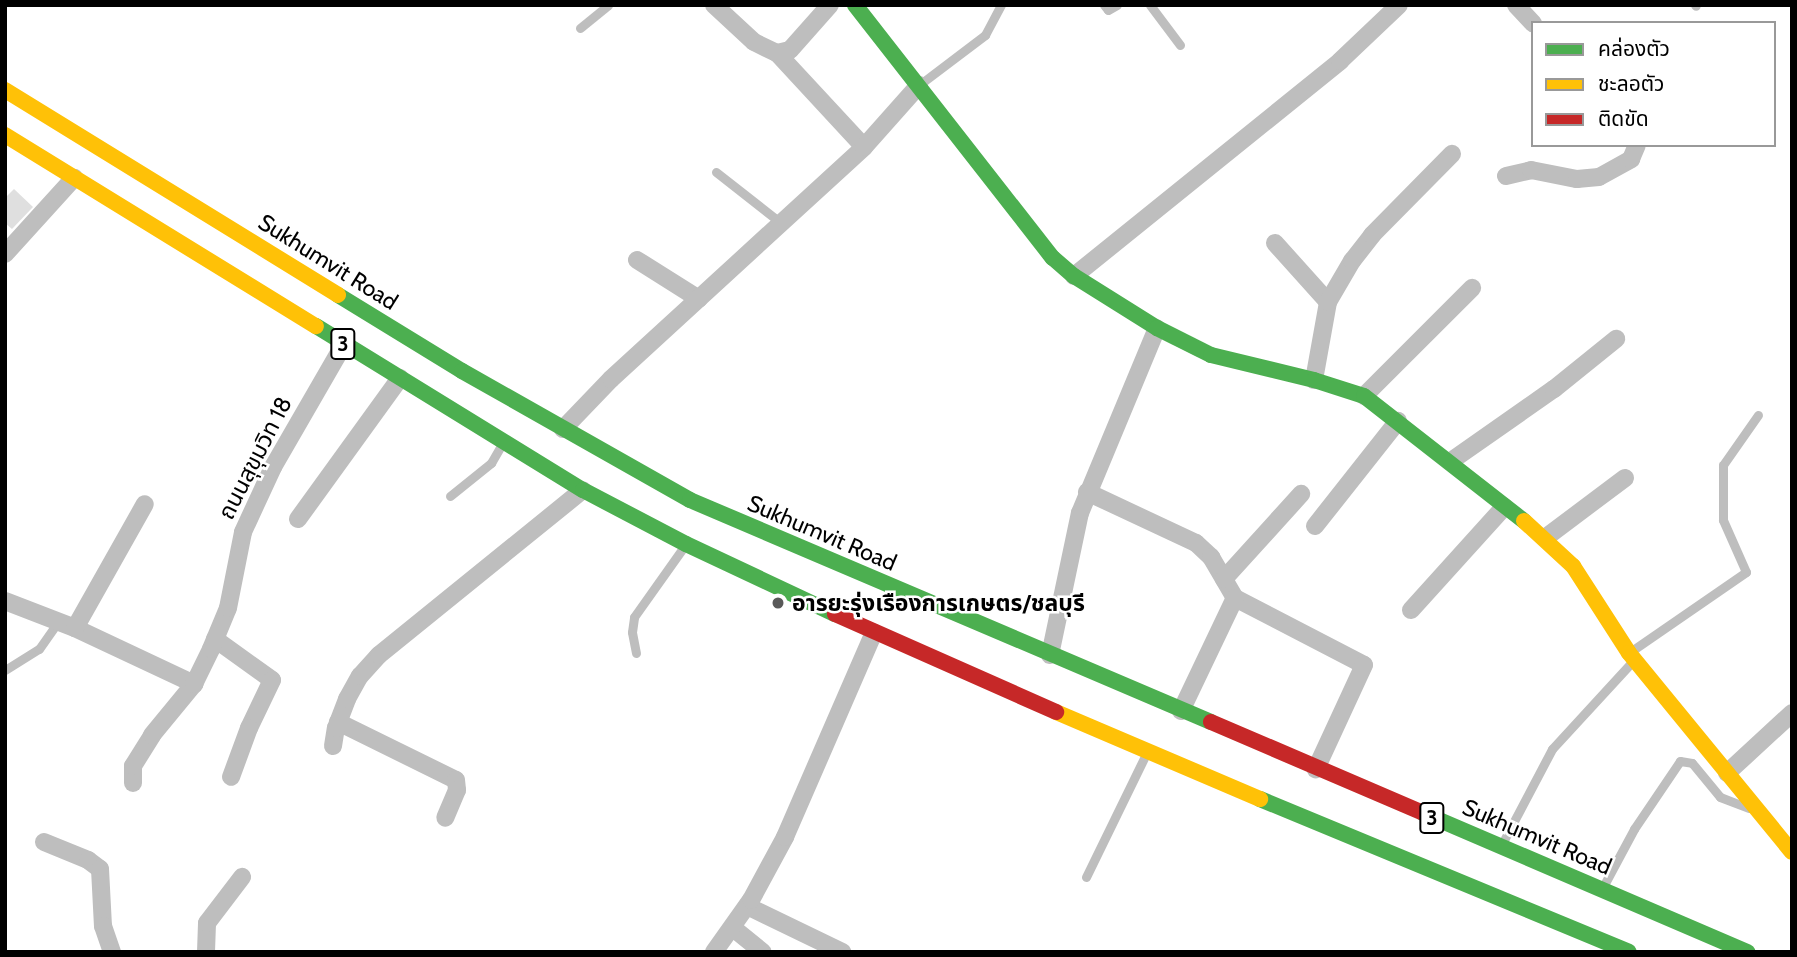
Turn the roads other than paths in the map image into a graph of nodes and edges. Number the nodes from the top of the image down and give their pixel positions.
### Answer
1 (608, 5) edge
2 (714, 5) edge
3 (830, 5) edge
4 (855, 5) edge
5 (1001, 5) edge
6 (1104, 5) edge
7 (1117, 5) edge
8 (1150, 5) edge
9 (1516, 5) edge
10 (1398, 6) edge
11 (1531, 21) edge
12 (580, 28) dead end
13 (1180, 45) dead end
14 (777, 53) junction
15 (919, 85) junction
16 (5, 90) edge
17 (5, 135) edge
18 (864, 146) junction
19 (1636, 147) edge
20 (1452, 154) dead end
21 (716, 172) dead end
22 (1506, 176) dead end
23 (74, 178) junction
24 (781, 223) junction
25 (1275, 243) dead end
26 (5, 254) edge
27 (638, 260) dead end
28 (1074, 276) junction
29 (1472, 288) dead end
30 (699, 299) junction
31 (1328, 302) junction
32 (1157, 328) junction
33 (1616, 339) dead end
34 (344, 344) junction
35 (400, 378) junction
36 (1314, 380) junction
37 (1364, 396) junction
38 (1758, 415) dead end
39 (1398, 421) junction
40 (563, 429) junction
41 (504, 442) junction
42 (1451, 461) junction
43 (1625, 478) dead end
44 (583, 490) junction
45 (1087, 492) junction
46 (1301, 494) dead end
47 (450, 496) dead end
48 (145, 504) dead end
49 (1504, 507) junction
50 (298, 519) dead end
51 (1315, 526) dead end
52 (1545, 538) junction
53 (686, 544) junction
54 (1224, 579) junction
55 (1235, 598) junction
56 (5, 601) edge
57 (1411, 610) dead end
58 (66, 625) junction
59 (877, 627) junction
60 (215, 639) junction
61 (636, 653) dead end
62 (1050, 655) junction
63 (1631, 656) junction
64 (5, 670) edge
65 (194, 684) junction
66 (1181, 711) junction
67 (1792, 713) edge
68 (338, 722) junction
69 (333, 746) dead end
70 (1147, 752) junction
71 (1316, 769) junction
72 (1727, 773) junction
73 (231, 776) dead end
74 (133, 783) dead end
75 (1756, 808) junction
76 (445, 818) dead end
77 (44, 842) dead end
78 (1500, 847) junction
79 (1792, 852) edge
80 (242, 877) dead end
81 (1086, 877) dead end
82 (1602, 890) junction
83 (747, 906) junction
84 (733, 928) junction
85 (112, 952) edge
86 (206, 952) edge
87 (713, 952) edge
88 (764, 952) edge
89 (842, 952) edge
90 (1629, 952) edge
91 (1748, 952) edge

1 - 12 lane
2 - 14 street
3 - 14 street
4 - 15 main road
5 - 15 lane
6 - 7 lane
8 - 13 lane
9 - 11 street
10 - 28 street
14 - 18 street
15 - 18 street
15 - 28 main road
16 - 40 main road, Sukhumvit Road / 3
17 - 23 main road, 3
18 - 24 street
19 - 22 street
20 - 31 street
21 - 24 lane
23 - 26 street
23 - 34 main road, 3
24 - 30 street
25 - 31 street
27 - 30 street
28 - 32 main road
29 - 37 street
30 - 40 street
31 - 36 street
32 - 36 main road
32 - 45 street
33 - 42 street
34 - 35 main road, 3
34 - 60 street, ถนนสุขุมวิท 18
35 - 41 main road, 3
35 - 50 street
36 - 37 main road
37 - 39 main road
38 - 63 lane
39 - 42 main road
39 - 51 street
40 - 62 main road, Sukhumvit Road / 3
41 - 44 main road, 3
41 - 47 lane
42 - 49 main road
43 - 52 street
44 - 53 main road, 3
44 - 68 street
45 - 54 street
45 - 62 street
46 - 54 street
48 - 58 street
49 - 52 main road
49 - 57 street
52 - 63 main road
53 - 59 main road, 3
53 - 61 lane
54 - 55 street
55 - 66 street
55 - 71 street
56 - 58 street
58 - 64 lane
58 - 65 street
59 - 70 main road, 3
59 - 83 street
60 - 65 street, ถนนสุขุมวิท 18
60 - 73 street
62 - 66 main road, Sukhumvit Road / 3
63 - 72 main road
63 - 78 lane
65 - 74 street, ถนนสุขุมวิท 18
66 - 71 main road, Sukhumvit Road / 3
67 - 72 street
68 - 69 street
68 - 76 street
70 - 81 lane
70 - 90 main road, 3
71 - 78 main road, Sukhumvit Road / 3
72 - 75 main road
75 - 79 main road
75 - 82 lane
77 - 85 street
78 - 82 main road, Sukhumvit Road / 3
80 - 86 street
82 - 91 main road, Sukhumvit Road / 3
83 - 84 street
83 - 89 street
84 - 87 street
84 - 88 street

